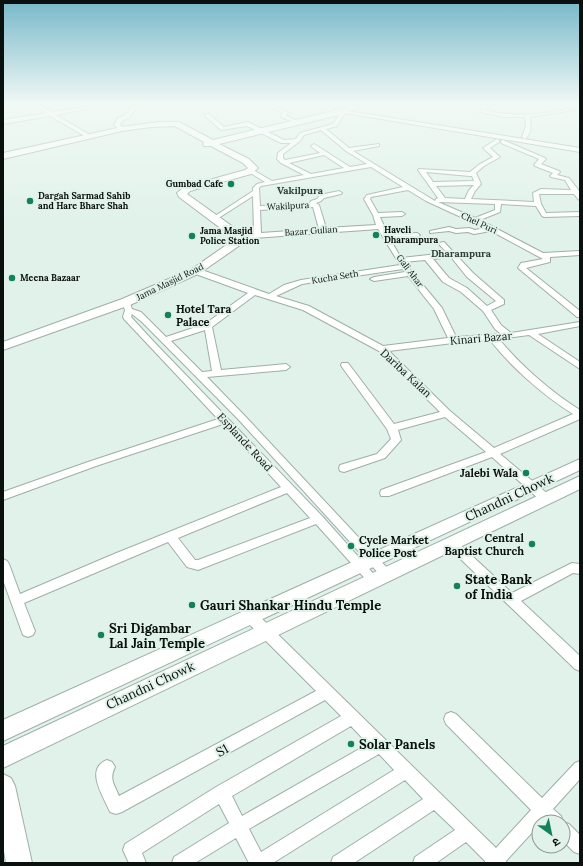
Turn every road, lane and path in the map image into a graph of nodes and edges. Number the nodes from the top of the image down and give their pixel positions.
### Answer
1 (48, 145) edge
2 (212, 145) edge
3 (213, 145) edge
4 (290, 145) edge
5 (343, 145) edge
6 (375, 145) edge
7 (489, 145) edge
8 (513, 145) edge
9 (553, 145) edge
10 (314, 146) dead end
11 (580, 149) edge
12 (348, 150) junction
13 (326, 153) junction
14 (3, 156) edge
15 (283, 162) junction
16 (372, 165) junction
17 (349, 169) junction
18 (251, 171) junction
19 (472, 174) junction
20 (310, 176) junction
21 (567, 179) junction
22 (478, 182) junction
23 (580, 182) edge
24 (271, 183) junction
25 (430, 184) junction
26 (199, 186) junction
27 (409, 188) junction
28 (256, 192) junction
29 (339, 193) dead end
30 (578, 195) edge
31 (428, 200) junction
32 (443, 200) junction
33 (468, 201) junction
34 (498, 203) junction
35 (538, 204) junction
36 (313, 205) junction
37 (258, 208) junction
38 (402, 214) dead end
39 (580, 214) edge
40 (376, 215) junction
41 (215, 218) junction
42 (475, 220) junction
43 (380, 227) junction
44 (494, 229) junction
45 (323, 230) junction
46 (432, 232) dead end
47 (257, 235) junction
48 (417, 235) dead end
49 (241, 238) junction
50 (386, 238) junction
51 (442, 243) dead end
52 (580, 254) edge
53 (452, 255) junction
54 (427, 257) junction
55 (544, 257) junction
56 (399, 260) junction
57 (404, 267) junction
58 (196, 271) junction
59 (410, 274) junction
60 (374, 279) dead end
61 (254, 292) junction
62 (269, 297) junction
63 (127, 306) junction
64 (486, 309) junction
65 (580, 315) edge
66 (580, 324) edge
67 (208, 326) junction
68 (530, 332) junction
69 (509, 336) junction
70 (493, 338) junction
71 (165, 340) junction
72 (453, 340) junction
73 (3, 346) edge
74 (382, 349) junction
75 (345, 365) dead end
76 (580, 366) edge
77 (286, 367) dead end
78 (217, 373) junction
79 (199, 375) junction
80 (447, 413) junction
81 (578, 418) edge
82 (225, 420) junction
83 (392, 428) junction
84 (493, 453) junction
85 (580, 464) edge
86 (344, 468) dead end
87 (580, 482) edge
88 (289, 488) junction
89 (538, 492) junction
90 (384, 493) dead end
91 (3, 496) edge
92 (318, 519) junction
93 (170, 536) junction
94 (451, 543) junction
95 (3, 564) edge
96 (580, 569) edge
97 (374, 570) junction
98 (511, 600) junction
99 (17, 601) junction
100 (251, 617) junction
101 (28, 631) dead end
102 (265, 631) junction
103 (580, 665) edge
104 (327, 692) junction
105 (352, 717) junction
106 (451, 719) dead end
107 (3, 731) edge
108 (380, 745) junction
109 (3, 757) edge
110 (107, 767) dead end
111 (580, 768) edge
112 (406, 771) junction
113 (3, 786) edge
114 (222, 793) junction
115 (435, 800) junction
116 (543, 810) junction
117 (547, 814) edge
118 (240, 826) junction
119 (467, 832) junction
120 (571, 838) edge
121 (580, 846) edge
122 (496, 862) edge
123 (19, 863) edge
124 (138, 863) edge
125 (180, 863) edge
126 (258, 863) edge
127 (339, 863) edge
128 (421, 863) edge

1 - 14 street
2 - 26 street
3 - 18 street
4 - 15 street
5 - 12 street, Chel Puri
6 - 12 street
7 - 19 street
8 - 21 street
9 - 11 street
10 - 13 street
12 - 16 street, Chel Puri
13 - 15 street
13 - 17 street
15 - 20 street
16 - 17 street
16 - 27 street, Chel Puri
17 - 20 street
18 - 24 street
18 - 26 street
19 - 22 street
19 - 25 street
20 - 24 street
21 - 23 street
21 - 30 street
22 - 25 street
22 - 33 street
24 - 28 street
25 - 32 street
26 - 41 street
27 - 31 street, Chel Puri
27 - 40 street, Gali Ahar
28 - 37 street
28 - 41 street
29 - 36 street
30 - 35 street
31 - 32 street
31 - 42 street, Chel Puri
32 - 33 street
33 - 34 street
34 - 35 street
34 - 42 street
35 - 39 street
36 - 37 street, Wakilpura
36 - 45 street, Wakilpura
37 - 47 street
38 - 40 street
40 - 43 street, Gali Ahar
41 - 49 street
42 - 44 street, Chel Puri
43 - 45 street, Bazar Gulian
43 - 50 street, Gali Ahar
44 - 46 street
44 - 55 street, Chel Puri
45 - 47 street, Bazar Gulian
47 - 49 street, Bazar Gulian
48 - 50 street
49 - 58 street, Jama Masjid Road
50 - 56 street, Gali Ahar
51 - 53 street
52 - 55 street
53 - 54 street
53 - 64 street
54 - 56 street
54 - 64 street
55 - 65 street
56 - 57 street, Gali Ahar
57 - 59 street, Gali Ahar
57 - 62 street, Kucha Seth
58 - 61 street, Dariba Kalan
58 - 63 street, Jama Masjid Road
59 - 60 street
59 - 72 street, Gali Ahar
61 - 62 street, Dariba Kalan
61 - 67 street
62 - 74 street, Dariba Kalan
63 - 71 street
63 - 73 street, Jama Masjid Road
63 - 82 street, Esplande Road
64 - 69 street
66 - 68 street, Kinari Bazar
67 - 71 street
67 - 78 street
68 - 69 street, Kinari Bazar
68 - 76 street
69 - 70 street, Kinari Bazar
70 - 72 street, Kinari Bazar
70 - 81 street
71 - 79 street
72 - 74 street, Kinari Bazar
74 - 80 street, Dariba Kalan
75 - 83 street
77 - 78 street
78 - 79 street
79 - 97 street
80 - 83 street
80 - 84 street, Dariba Kalan
81 - 84 street
82 - 88 street, Esplande Road
82 - 91 street
83 - 86 street
84 - 89 street, Dariba Kalan
84 - 90 street
85 - 89 street, Chandni Chowk
87 - 89 street, Chandni Chowk
88 - 92 street, Esplande Road
88 - 93 street
89 - 94 street, Chandni Chowk
89 - 97 street, Chandni Chowk
92 - 93 street
92 - 97 street, Esplande Road
93 - 99 street
94 - 97 street, Chandni Chowk
94 - 98 street
95 - 99 street
96 - 98 street
97 - 100 street, Chandni Chowk
97 - 102 street, Chandni Chowk
98 - 103 street
99 - 101 street
100 - 102 street
100 - 107 street, Chandni Chowk
102 - 104 street
102 - 109 street, Chandni Chowk
104 - 105 street
104 - 110 street, S1
105 - 108 street
105 - 114 street
106 - 116 street
108 - 112 street
108 - 118 street
111 - 116 street
112 - 115 street
112 - 126 street
113 - 123 street
114 - 118 street
114 - 124 street
115 - 119 street
115 - 127 street
116 - 117 street
116 - 122 street
118 - 125 street
118 - 126 street
119 - 122 street
119 - 128 street
120 - 121 street

